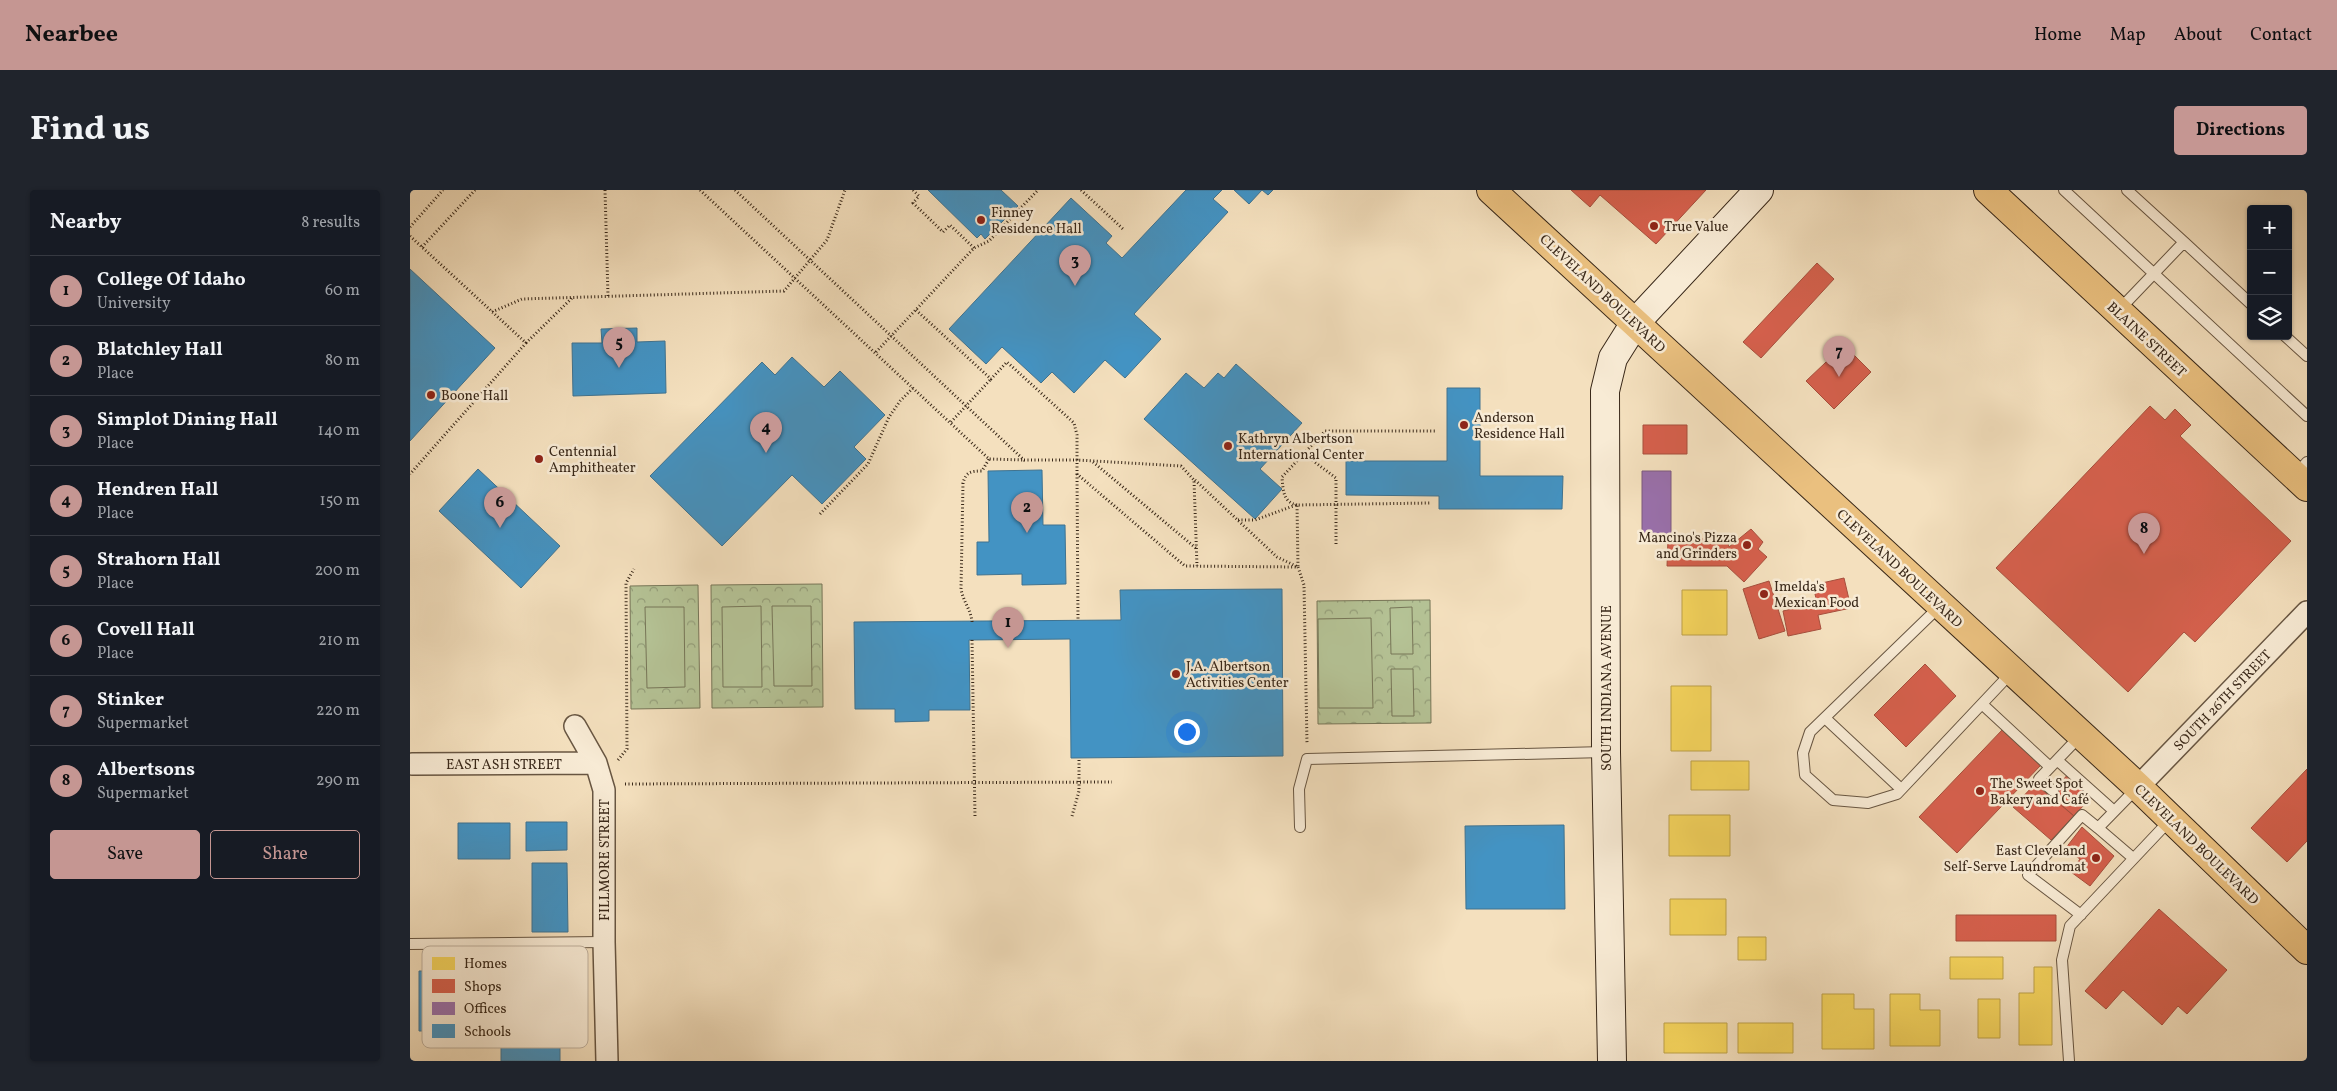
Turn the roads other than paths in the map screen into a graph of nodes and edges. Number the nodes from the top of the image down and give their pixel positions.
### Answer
1 (1491, 190) edge
2 (1759, 190) edge
3 (1988, 190) edge
4 (2064, 190) edge
5 (2127, 190) edge
6 (2184, 242) junction
7 (2154, 274) junction
8 (2247, 300) edge
9 (2117, 311) junction
10 (1635, 323) junction
11 (2289, 340) edge
12 (2307, 356) edge
13 (2307, 416) edge
14 (2303, 475) edge
15 (1940, 606) junction
16 (2307, 612) edge
17 (2012, 672) junction
18 (1982, 704) junction
19 (1825, 718) junction
20 (575, 726) dead end
21 (2080, 735) junction
22 (1606, 752) junction
23 (412, 764) dead end
24 (606, 764) junction
25 (2053, 764) junction
26 (2138, 787) junction
27 (1901, 789) junction
28 (2053, 791) dead end
29 (2114, 811) junction
30 (2170, 820) junction
31 (1300, 827) dead end
32 (2098, 828) junction
33 (2133, 858) junction
34 (2081, 914) junction
35 (604, 942) junction
36 (410, 944) edge
37 (2307, 950) edge
38 (607, 1061) edge
39 (1612, 1061) edge
40 (2069, 1061) edge

1 - 10 main road, CLEVELAND BOULEVARD
2 - 10 main road, SOUTH INDIANA AVENUE
3 - 9 main road, BLAINE STREET
4 - 7 lane
5 - 6 lane
6 - 7 lane
6 - 8 lane
7 - 9 lane
7 - 13 lane
9 - 14 main road, BLAINE STREET
10 - 15 main road, CLEVELAND BOULEVARD
10 - 22 main road, SOUTH INDIANA AVENUE
11 - 12 lane
15 - 17 main road, CLEVELAND BOULEVARD
15 - 19 lane
16 - 26 street, SOUTH 26TH STREET
17 - 18 lane
17 - 21 main road, CLEVELAND BOULEVARD
18 - 25 lane
18 - 27 lane
19 - 27 lane
19 - 27 lane
20 - 24 street, FILLMORE STREET
21 - 25 lane
21 - 26 main road, CLEVELAND BOULEVARD
22 - 31 lane
22 - 39 main road, SOUTH INDIANA AVENUE
23 - 24 street, EAST ASH STREET
24 - 35 street, FILLMORE STREET
25 - 28 lane
25 - 29 lane
26 - 29 lane
26 - 30 main road, CLEVELAND BOULEVARD
29 - 32 lane
30 - 33 lane
30 - 37 main road, CLEVELAND BOULEVARD
32 - 33 lane
32 - 34 lane
33 - 34 lane
34 - 40 lane
35 - 36 lane
35 - 38 street, FILLMORE STREET

